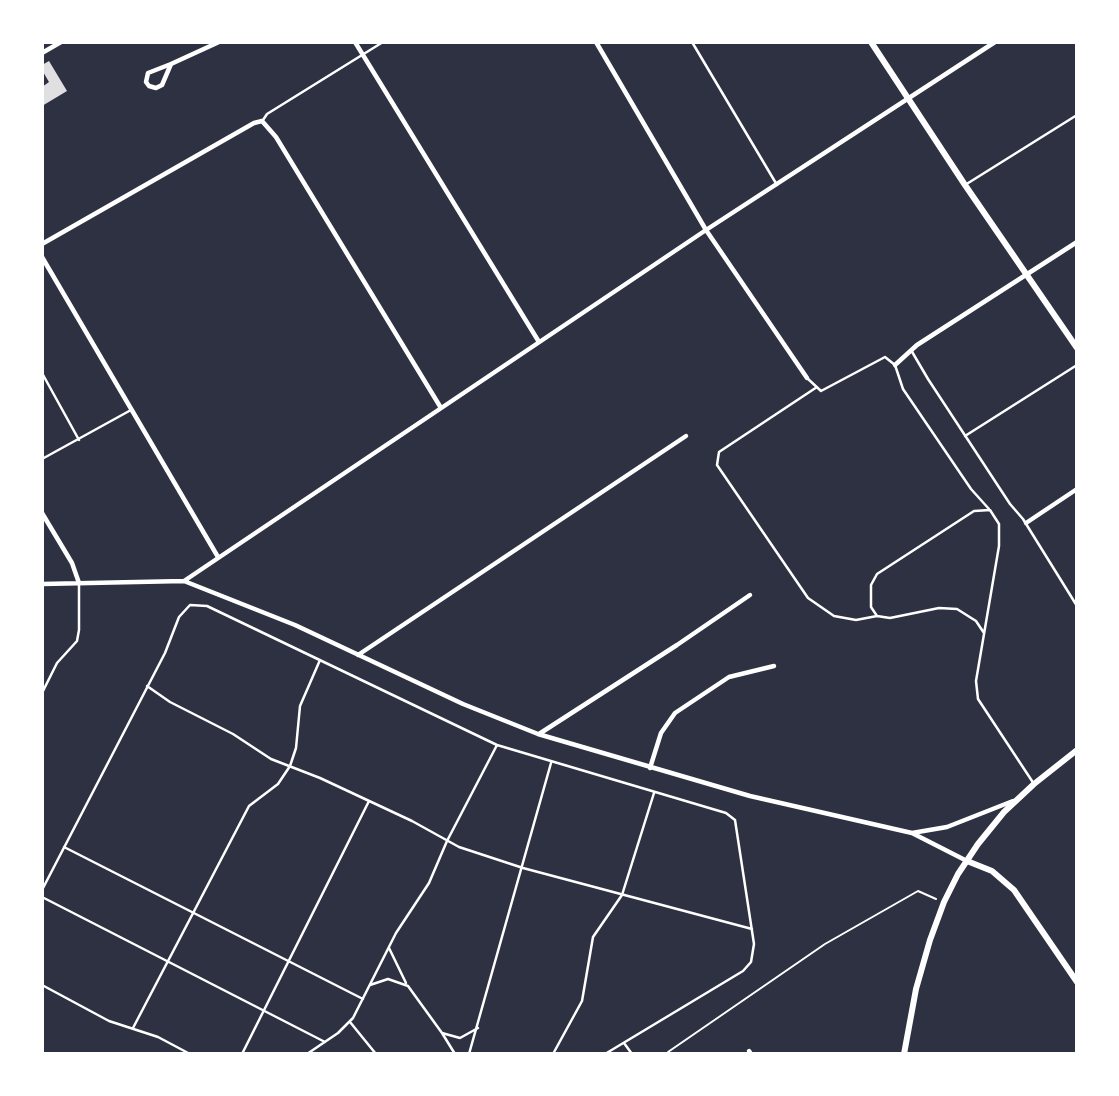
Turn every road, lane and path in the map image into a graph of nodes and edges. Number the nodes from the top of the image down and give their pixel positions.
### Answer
1 (61, 42) edge
2 (219, 42) edge
3 (355, 42) edge
4 (383, 42) edge
5 (596, 42) edge
6 (692, 42) edge
7 (871, 42) edge
8 (995, 42) edge
9 (361, 51) junction
10 (42, 53) edge
11 (171, 64) junction
12 (907, 99) junction
13 (1077, 114) edge
14 (262, 121) junction
15 (776, 185) junction
16 (965, 185) junction
17 (706, 230) junction
18 (1077, 242) edge
19 (42, 244) edge
20 (42, 257) edge
21 (1028, 274) junction
22 (539, 342) junction
23 (1077, 348) edge
24 (911, 350) junction
25 (895, 365) junction
26 (1077, 365) edge
27 (42, 373) edge
28 (807, 378) joint
29 (817, 387) junction
30 (441, 408) junction
31 (131, 410) junction
32 (686, 436) dead end
33 (965, 436) junction
34 (79, 440) junction
35 (42, 459) edge
36 (1077, 489) edge
37 (990, 510) junction
38 (42, 513) edge
39 (1026, 523) junction
40 (218, 557) junction
41 (184, 581) junction
42 (42, 583) edge
43 (79, 583) junction
44 (750, 595) dead end
45 (1077, 606) edge
46 (877, 616) junction
47 (984, 633) junction
48 (358, 655) junction
49 (321, 659) junction
50 (774, 666) dead end
51 (42, 675) edge
52 (48, 679) junction
53 (147, 686) junction
54 (42, 693) edge
55 (538, 734) junction
56 (497, 745) junction
57 (1077, 750) edge
58 (551, 763) junction
59 (290, 766) junction
60 (650, 768) junction
61 (1034, 784) junction
62 (654, 793) junction
63 (1017, 799) junction
64 (369, 801) junction
65 (912, 833) junction
66 (447, 841) junction
67 (64, 847) junction
68 (967, 861) junction
69 (523, 868) junction
70 (42, 890) edge
71 (622, 895) junction
72 (42, 897) edge
73 (944, 902) junction
74 (194, 913) junction
75 (752, 929) junction
76 (389, 947) junction
77 (289, 961) junction
78 (168, 962) junction
79 (1077, 982) edge
80 (42, 985) edge
81 (370, 985) junction
82 (408, 986) junction
83 (363, 999) junction
84 (264, 1011) junction
85 (351, 1022) junction
86 (133, 1028) junction
87 (478, 1028) junction
88 (442, 1033) junction
89 (325, 1042) junction
90 (624, 1043) junction
91 (668, 1052) dead end
92 (190, 1054) edge
93 (242, 1054) edge
94 (307, 1054) edge
95 (376, 1054) edge
96 (455, 1054) edge
97 (470, 1054) edge
98 (553, 1054) edge
99 (605, 1054) edge
100 (632, 1054) edge
101 (904, 1054) edge

1 - 10 street
2 - 11 street
3 - 9 street
4 - 9 lane
5 - 17 street
6 - 15 lane
7 - 12 street
8 - 12 street
9 - 14 lane
9 - 22 street
11 - 11 street
12 - 15 street
12 - 16 street
13 - 16 lane
14 - 19 street
14 - 30 street
15 - 17 street
16 - 21 street
17 - 22 street
17 - 28 street
18 - 21 street
20 - 31 street
21 - 23 street
21 - 24 street
22 - 30 street
24 - 25 street
24 - 33 lane
25 - 29 lane
25 - 37 lane
26 - 33 lane
27 - 34 lane
28 - 29 lane
29 - 46 lane
30 - 40 street
31 - 34 lane
31 - 40 street
32 - 48 street
33 - 39 lane
34 - 35 lane
36 - 39 street
37 - 46 lane
37 - 47 lane
38 - 43 street
39 - 45 lane
40 - 41 street
41 - 43 street
41 - 48 street
42 - 43 street
43 - 52 lane
44 - 55 street
46 - 47 lane
47 - 61 lane
48 - 55 street
49 - 53 lane
49 - 56 lane
49 - 59 lane
50 - 60 street
51 - 52 lane
52 - 54 lane
53 - 59 lane
53 - 67 lane
55 - 60 street
56 - 58 lane
56 - 66 lane
57 - 61 street
58 - 62 lane
58 - 69 lane
59 - 64 lane
59 - 74 lane
60 - 65 street
61 - 63 street
62 - 71 lane
62 - 75 lane
63 - 65 street
63 - 68 street
64 - 66 lane
64 - 77 lane
65 - 68 street
66 - 69 lane
66 - 76 lane
67 - 70 lane
67 - 74 lane
68 - 73 street
68 - 79 street
69 - 71 lane
69 - 87 lane
71 - 75 lane
71 - 98 lane
72 - 78 lane
73 - 91 path
73 - 101 street
74 - 77 lane
74 - 78 lane
75 - 90 lane
76 - 81 lane
76 - 82 lane
77 - 83 lane
77 - 84 lane
78 - 84 lane
78 - 86 lane
80 - 86 lane
81 - 82 lane
81 - 83 lane
82 - 88 lane
83 - 85 lane
84 - 89 lane
84 - 93 lane
85 - 89 lane
85 - 95 lane
86 - 92 lane
87 - 88 lane
87 - 97 lane
88 - 96 lane
89 - 94 lane
90 - 99 lane
90 - 100 lane

